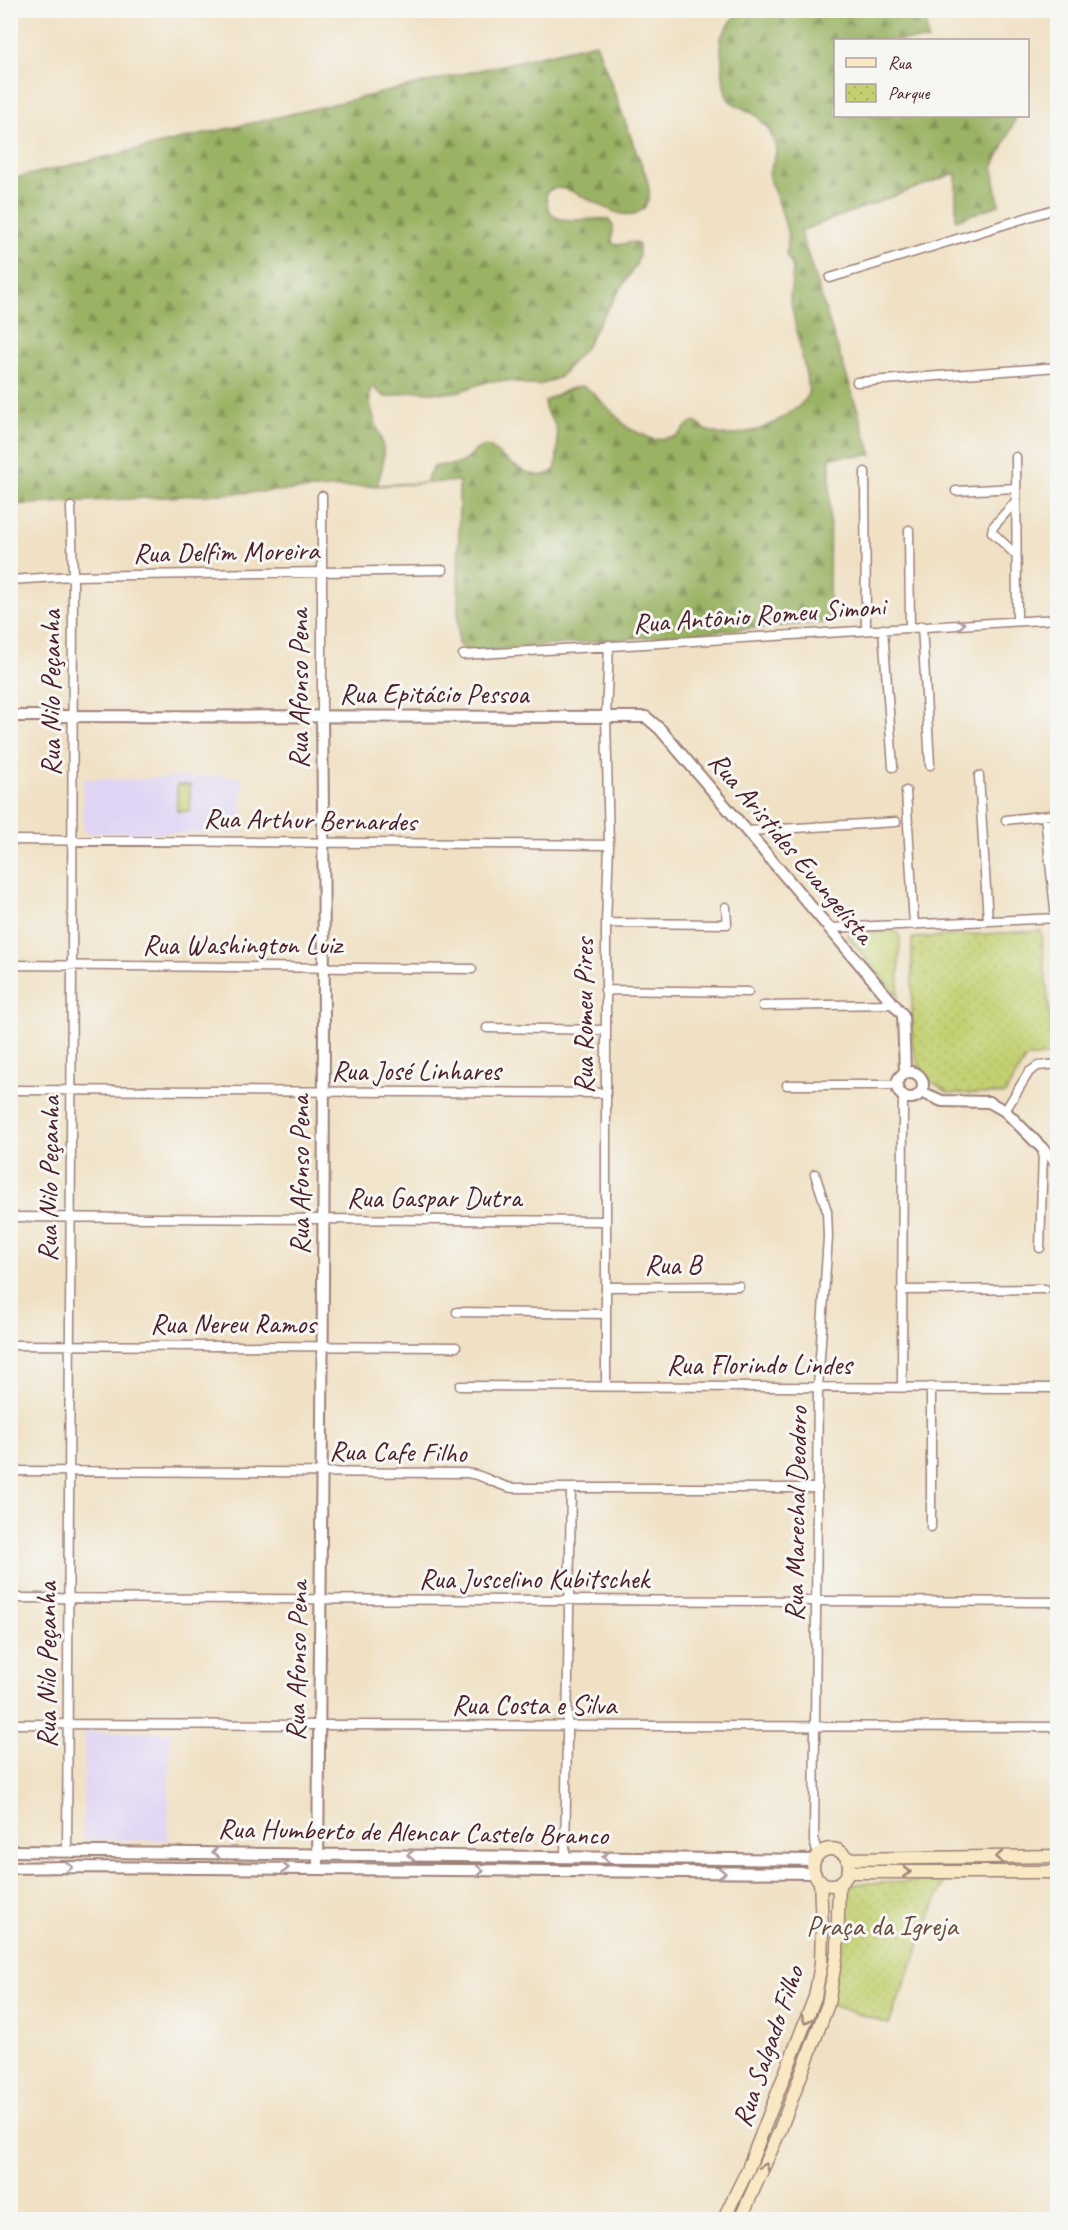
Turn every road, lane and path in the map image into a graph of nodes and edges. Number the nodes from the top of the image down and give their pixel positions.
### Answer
1 (1058, 208) edge
2 (830, 278) dead end
3 (1058, 368) edge
4 (857, 382) dead end
5 (1016, 457) dead end
6 (865, 472) dead end
7 (1016, 488) junction
8 (956, 491) dead end
9 (322, 496) dead end
10 (1016, 501) junction
11 (71, 507) dead end
12 (909, 530) dead end
13 (1016, 555) junction
14 (443, 570) dead end
15 (322, 572) junction
16 (73, 576) junction
17 (10, 580) edge
18 (1058, 619) edge
19 (1017, 621) junction
20 (922, 626) junction
21 (910, 627) junction
22 (883, 629) junction
23 (866, 630) junction
24 (609, 645) junction
25 (463, 655) dead end
26 (641, 715) joint
27 (10, 716) edge
28 (73, 716) junction
29 (606, 716) junction
30 (322, 717) junction
31 (930, 765) dead end
32 (893, 767) dead end
33 (979, 776) dead end
34 (906, 791) dead end
35 (1058, 814) edge
36 (1046, 816) junction
37 (1006, 820) dead end
38 (897, 822) dead end
39 (748, 831) junction
40 (10, 840) edge
41 (73, 840) junction
42 (323, 842) junction
43 (609, 845) junction
44 (726, 907) dead end
45 (1057, 918) edge
46 (988, 921) junction
47 (606, 923) junction
48 (914, 925) junction
49 (830, 928) junction
50 (10, 965) edge
51 (72, 965) junction
52 (324, 967) junction
53 (472, 969) dead end
54 (605, 990) junction
55 (748, 992) dead end
56 (895, 1004) junction
57 (763, 1006) dead end
58 (487, 1028) dead end
59 (606, 1030) junction
60 (1058, 1064) edge
61 (906, 1072) junction
62 (787, 1085) dead end
63 (897, 1085) junction
64 (10, 1090) edge
65 (72, 1091) junction
66 (323, 1092) junction
67 (921, 1092) junction
68 (606, 1093) junction
69 (903, 1096) junction
70 (1005, 1111) junction
71 (1043, 1151) junction
72 (1058, 1164) edge
73 (815, 1174) dead end
74 (10, 1216) edge
75 (70, 1217) junction
76 (323, 1219) junction
77 (606, 1221) junction
78 (1040, 1248) dead end
79 (739, 1286) dead end
80 (606, 1287) junction
81 (1045, 1289) dead end
82 (901, 1290) junction
83 (457, 1312) dead end
84 (606, 1314) junction
85 (10, 1345) edge
86 (69, 1345) junction
87 (322, 1346) junction
88 (456, 1347) dead end
89 (460, 1386) dead end
90 (606, 1386) junction
91 (818, 1387) junction
92 (902, 1387) junction
93 (931, 1387) junction
94 (1058, 1388) edge
95 (10, 1471) edge
96 (69, 1472) junction
97 (322, 1472) junction
98 (571, 1488) junction
99 (818, 1488) junction
100 (931, 1527) dead end
101 (10, 1598) edge
102 (69, 1598) junction
103 (320, 1600) junction
104 (816, 1600) junction
105 (569, 1601) junction
106 (1058, 1602) edge
107 (10, 1724) edge
108 (68, 1724) junction
109 (319, 1726) junction
110 (568, 1726) junction
111 (815, 1727) junction
112 (1058, 1727) edge
113 (10, 1851) edge
114 (67, 1851) junction
115 (318, 1853) junction
116 (1058, 1856) edge
117 (566, 1857) junction
118 (817, 1858) junction
119 (847, 1859) junction
120 (10, 1868) edge
121 (318, 1869) junction
122 (565, 1872) junction
123 (848, 1872) junction
124 (1058, 1872) edge
125 (817, 1877) junction
126 (839, 1883) junction
127 (818, 1982) junction
128 (832, 1985) junction
129 (791, 2061) junction
130 (804, 2067) junction
131 (723, 2220) edge
132 (740, 2220) edge

1 - 2 street
3 - 4 street
5 - 7 street
6 - 23 street
7 - 8 street
7 - 10 street
9 - 15 street, Rua Afonso Pena
10 - 13 street
10 - 13 street
11 - 16 street, Rua Nilo Peçanha
12 - 21 street
13 - 19 street
14 - 15 street, Rua Delfim Moreira
15 - 16 street, Rua Delfim Moreira
15 - 30 street, Rua Afonso Pena
16 - 17 street, Rua Delfim Moreira
16 - 28 street, Rua Nilo Peçanha
18 - 19 street, Rua Antônio Romeu Simoni
20 -> 19 street, Rua Antônio Romeu Simoni
20 - 21 street, Rua Antônio Romeu Simoni
20 - 31 street
21 - 22 street, Rua Antônio Romeu Simoni
22 - 23 street, Rua Antônio Romeu Simoni
22 - 32 street
23 - 24 street, Rua Antônio Romeu Simoni
24 - 25 street, Rua Antônio Romeu Simoni
24 - 29 street, Rua Romeu Pires
26 - 29 street, Rua Epitácio Pessoa
26 - 39 street, Rua Aristides Evangelista
27 - 28 street, Rua Epitácio Pessoa
28 - 30 street, Rua Epitácio Pessoa
28 - 41 street, Rua Nilo Peçanha
29 - 30 street, Rua Epitácio Pessoa
29 - 43 street, Rua Romeu Pires
30 - 42 street, Rua Afonso Pena
33 - 46 street
34 - 48 street
35 - 36 street
36 - 37 street
36 - 45 street
38 - 39 street
39 - 49 street, Rua Aristides Evangelista
40 - 41 street, Rua Arthur Bernardes
41 - 42 street, Rua Arthur Bernardes
41 - 51 street, Rua Nilo Peçanha
42 - 43 street, Rua Arthur Bernardes
42 - 52 street, Rua Afonso Pena
43 - 47 street, Rua Romeu Pires
44 - 47 street
45 - 46 street
46 - 48 street
47 - 54 street, Rua Romeu Pires
48 - 49 street
49 - 56 street, Rua Aristides Evangelista
50 - 51 street, Rua Washington Luiz
51 - 52 street, Rua Washington Luiz
51 - 65 street, Rua Nilo Peçanha
52 - 53 street, Rua Washington Luiz
52 - 66 street, Rua Afonso Pena
54 - 55 street
54 - 59 street, Rua Romeu Pires
56 - 57 street
56 - 61 street, Rua Aristides Evangelista
58 - 59 street
59 - 68 street, Rua Romeu Pires
60 - 70 street
61 - 63 street
61 - 67 street
62 - 63 street
63 - 69 street
64 - 65 street, Rua José Linhares
65 - 66 street, Rua José Linhares
65 - 75 street, Rua Nilo Peçanha
66 - 68 street, Rua José Linhares
66 - 76 street, Rua Afonso Pena
67 - 69 street
67 - 70 street
68 - 77 street, Rua Romeu Pires
69 - 82 street
70 - 71 street
71 - 72 street
71 - 78 street
73 - 91 street, Rua Marechal Deodoro
74 - 75 street, Rua Gaspar Dutra
75 - 76 street, Rua Gaspar Dutra
75 - 86 street, Rua Nilo Peçanha
76 - 77 street, Rua Gaspar Dutra
76 - 87 street, Rua Afonso Pena
77 - 80 street, Rua Romeu Pires
79 - 80 street, Rua B
80 - 84 street, Rua Romeu Pires
81 - 82 street
82 - 92 street
83 - 84 street
84 - 90 street, Rua Romeu Pires
85 - 86 street, Rua Nereu Ramos
86 - 87 street, Rua Nereu Ramos
86 - 96 street, Rua Nilo Peçanha
87 - 88 street, Rua Nereu Ramos
87 - 97 street, Rua Afonso Pena
89 - 90 street, Rua Florindo Lindes
90 - 91 street, Rua Florindo Lindes
91 - 92 street, Rua Florindo Lindes
91 - 99 street, Rua Marechal Deodoro
92 - 93 street, Rua Florindo Lindes
93 - 94 street, Rua Florindo Lindes
93 - 100 street
95 - 96 street, Rua Cafe Filho
96 - 97 street, Rua Cafe Filho
96 - 102 street, Rua Nilo Peçanha
97 - 98 street, Rua Cafe Filho
97 - 103 street, Rua Afonso Pena
98 - 99 street, Rua Cafe Filho
98 - 105 street
99 - 104 street, Rua Marechal Deodoro
101 - 102 street, Rua Juscelino Kubitschek
102 - 103 street, Rua Juscelino Kubitschek
102 - 108 street, Rua Nilo Peçanha
103 - 105 street, Rua Juscelino Kubitschek
103 - 109 street, Rua Afonso Pena
104 - 105 street, Rua Juscelino Kubitschek
104 - 106 street, Rua Juscelino Kubitschek
104 - 111 street, Rua Marechal Deodoro
105 - 110 street
107 - 108 street, Rua Costa e Silva
108 - 109 street, Rua Costa e Silva
108 - 114 street, Rua Nilo Peçanha
109 - 110 street, Rua Costa e Silva
109 - 115 street, Rua Afonso Pena
110 - 111 street, Rua Costa e Silva
110 - 117 street
111 - 112 street, Rua Costa e Silva
111 - 118 street, Rua Marechal Deodoro
113 - 114 street, Rua Humberto de Alencar Castelo Branco
115 -> 114 street, Rua Humberto de Alencar Castelo Branco
117 -> 115 street, Rua Humberto de Alencar Castelo Branco
115 - 121 street, Rua Afonso Pena
116 -> 119 main road
118 -> 117 street, Rua Humberto de Alencar Castelo Branco
117 - 122 street
118 - 119 main road
118 - 125 main road
119 - 123 main road
120 -> 121 street, Rua Humberto de Alencar Castelo Branco
121 -> 122 street, Rua Humberto de Alencar Castelo Branco
122 -> 125 street, Rua Humberto de Alencar Castelo Branco
123 -> 124 main road
123 - 126 main road
125 - 126 main road
125 - 127 main road, Rua Salgado Filho
126 - 128 main road, Rua Salgado Filho
127 - 128 main road
127 -> 129 main road, Rua Salgado Filho
128 - 130 main road, Rua Salgado Filho
129 - 130 main road
129 - 131 main road, Rua Salgado Filho
132 -> 130 main road, Rua Salgado Filho

